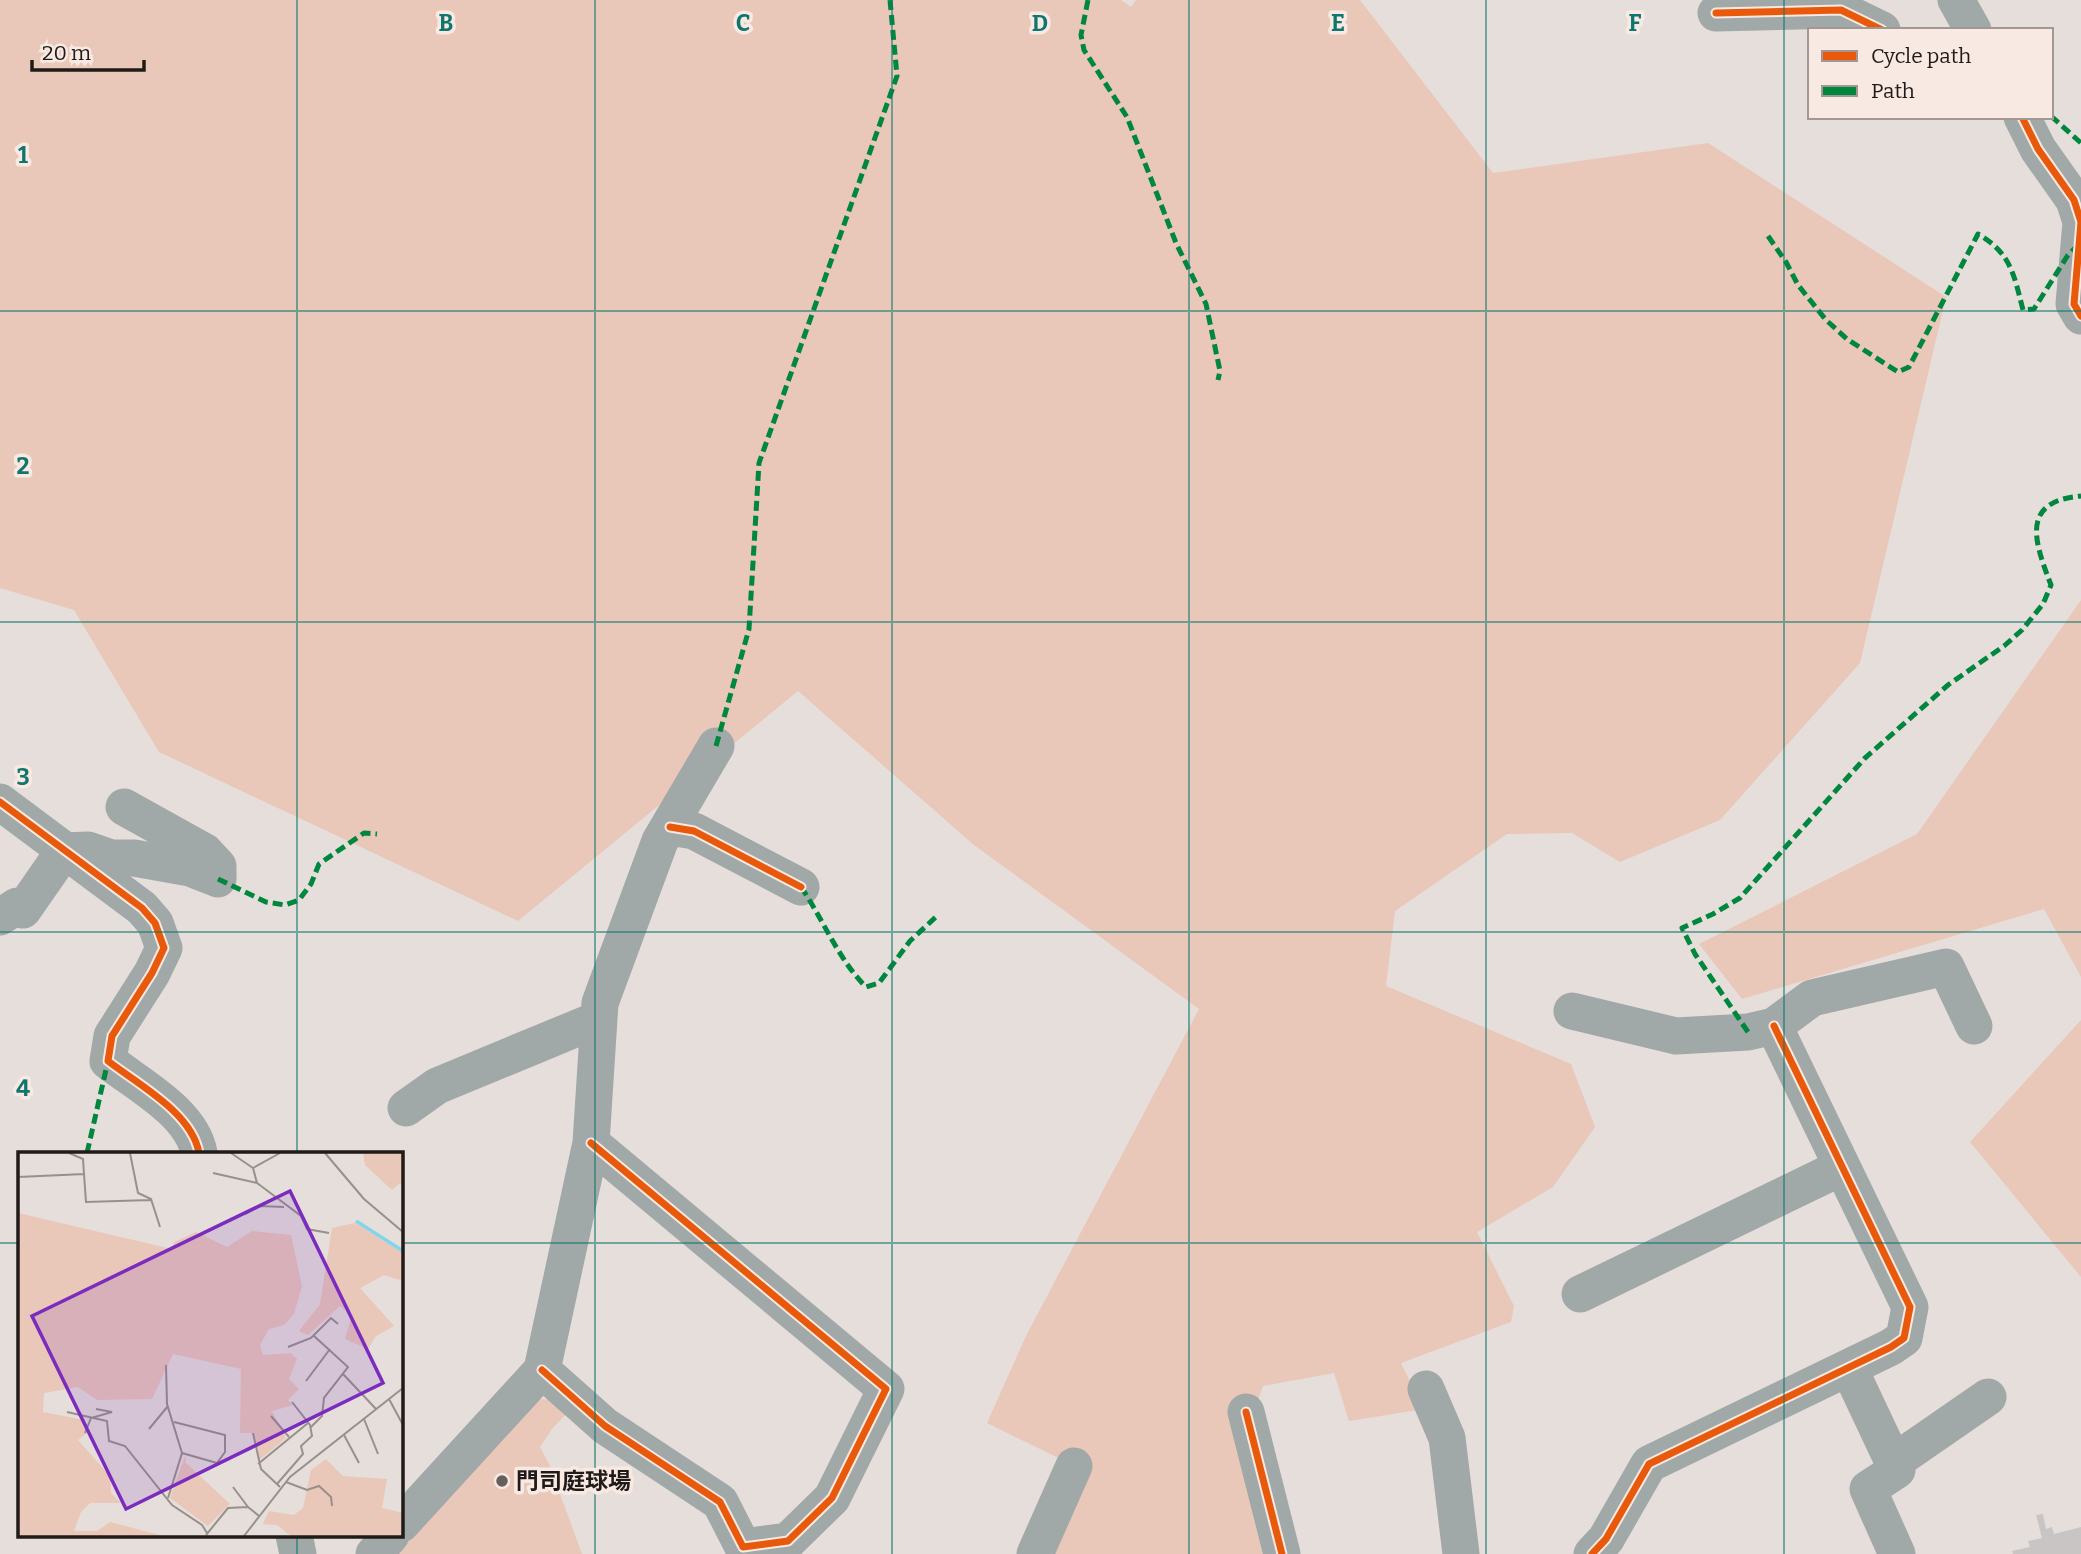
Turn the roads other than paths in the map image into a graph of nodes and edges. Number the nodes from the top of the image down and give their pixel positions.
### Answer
1 (1956, 0) edge
2 (1716, 13) dead end
3 (1878, 28) edge
4 (1972, 28) edge
5 (2023, 119) edge
6 (2081, 316) edge
7 (716, 746) dead end
8 (0, 802) edge
9 (124, 807) dead end
10 (670, 827) junction
11 (64, 851) junction
12 (801, 887) dead end
13 (0, 917) edge
14 (1572, 1011) dead end
15 (599, 1019) junction
16 (1774, 1026) junction
17 (1974, 1026) dead end
18 (406, 1108) dead end
19 (591, 1143) junction
20 (199, 1152) edge
21 (1842, 1167) junction
22 (1580, 1294) dead end
23 (1849, 1368) junction
24 (542, 1370) junction
25 (1426, 1389) dead end
26 (1988, 1397) dead end
27 (1246, 1412) dead end
28 (1894, 1462) junction
29 (1074, 1466) dead end
30 (402, 1523) edge
31 (294, 1536) edge
32 (390, 1536) edge
33 (298, 1554) edge
34 (374, 1554) edge
35 (1035, 1554) edge
36 (1282, 1554) edge
37 (1461, 1554) edge
38 (1592, 1554) edge
39 (1897, 1554) edge

1 - 4 street
2 - 3 street
5 - 6 street
7 - 10 street
8 - 11 street
9 - 11 street
10 - 12 street
10 - 15 street
11 - 13 street
11 - 20 street
14 - 16 street
15 - 18 street
15 - 19 street
16 - 17 street
16 - 21 street
19 - 24 street
19 - 24 street
21 - 22 street
21 - 23 street
23 - 28 street
23 - 38 street
24 - 30 street
25 - 37 street
26 - 28 street
27 - 36 street
28 - 39 street
29 - 35 street
31 - 33 street
32 - 34 street

